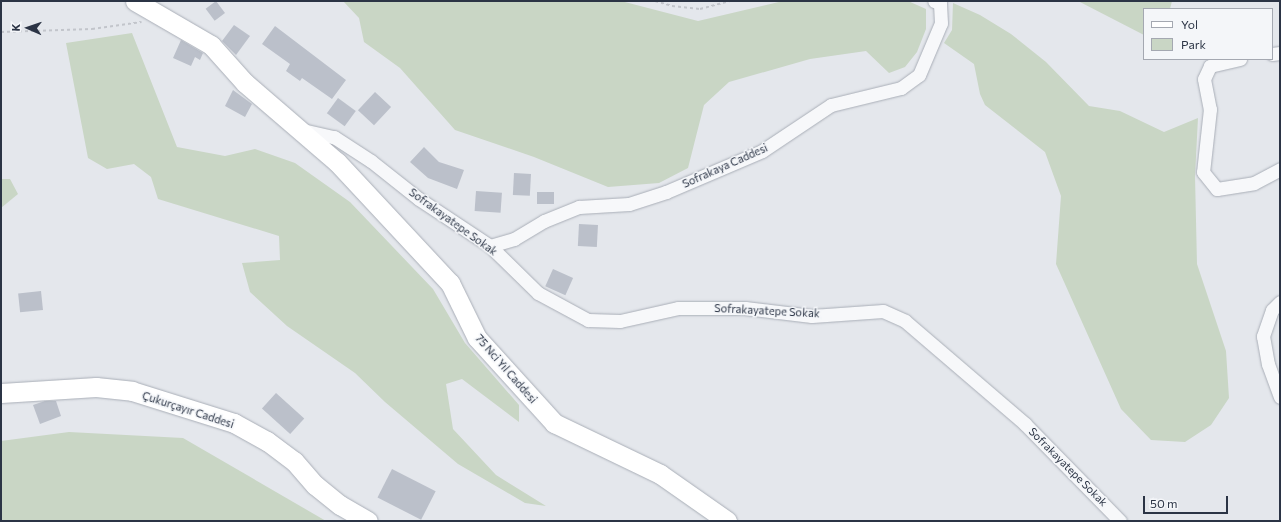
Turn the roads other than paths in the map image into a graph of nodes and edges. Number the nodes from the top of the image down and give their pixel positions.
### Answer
1 (135, 1) edge
2 (934, 1) edge
3 (1236, 60) edge
4 (298, 129) junction
5 (1280, 170) edge
6 (490, 246) junction
7 (1280, 302) edge
8 (1, 394) edge
9 (1280, 397) edge
10 (368, 521) edge
11 (727, 521) edge
12 (1120, 521) edge

1 - 4 street, 75 Nci Yıl Caddesi
2 - 6 street, Sofrakaya Caddesi
3 - 5 street
4 - 6 street, Sofrakayatepe Sokak
4 - 11 street, 75 Nci Yıl Caddesi
6 - 12 street, Sofrakayatepe Sokak
7 - 9 street
8 - 10 street, Çukurçayır Caddesi

